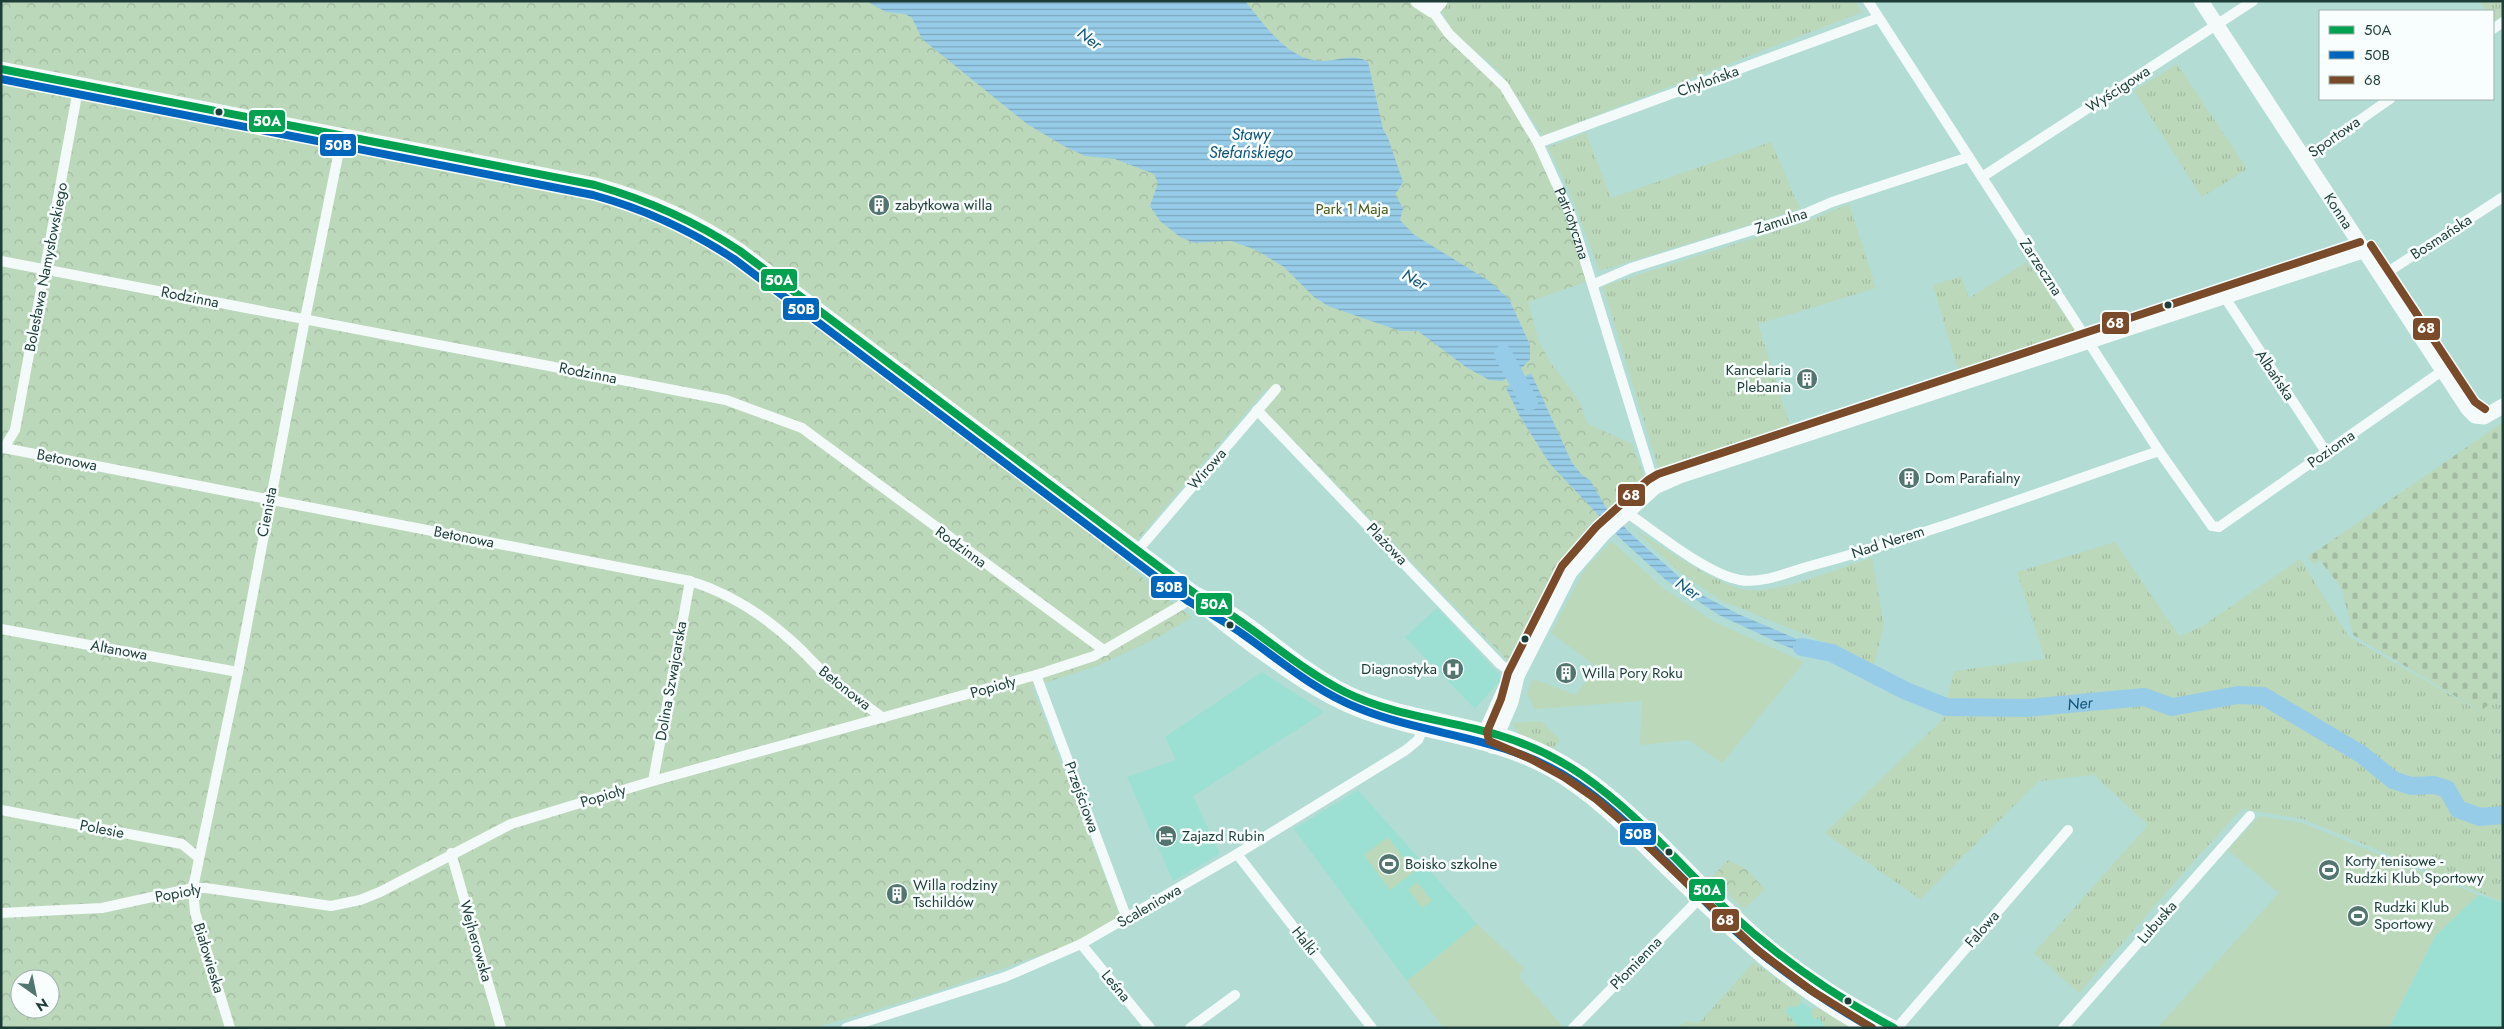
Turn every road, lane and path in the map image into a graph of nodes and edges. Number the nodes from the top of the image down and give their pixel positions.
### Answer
1 (1418, 1) edge
2 (1868, 1) edge
3 (2201, 1) edge
4 (2253, 1) edge
5 (1436, 6) edge
6 (1878, 18) junction
7 (2216, 25) junction
8 (1, 69) edge
9 (79, 84) junction
10 (2389, 100) edge
11 (342, 136) junction
12 (1538, 143) junction
13 (1969, 157) junction
14 (2304, 159) junction
15 (1982, 176) junction
16 (2503, 197) edge
17 (2362, 250) junction
18 (1, 261) edge
19 (46, 270) junction
20 (2380, 277) junction
21 (1594, 284) junction
22 (2224, 296) junction
23 (305, 319) junction
24 (2090, 341) junction
25 (2442, 371) junction
26 (1276, 389) dead end
27 (2503, 406) edge
28 (1257, 410) junction
29 (4, 448) joint
30 (2160, 451) junction
31 (2326, 452) junction
32 (1655, 486) junction
33 (270, 499) junction
34 (1624, 515) junction
35 (2219, 527) joint
36 (1138, 550) junction
37 (690, 581) junction
38 (1194, 593) junction
39 (1, 629) edge
40 (1105, 651) junction
41 (238, 672) junction
42 (1036, 675) junction
43 (1517, 676) junction
44 (883, 718) junction
45 (1423, 728) junction
46 (1489, 739) junction
47 (653, 781) junction
48 (1, 810) edge
49 (2250, 816) dead end
50 (2068, 830) dead end
51 (451, 853) junction
52 (1237, 854) junction
53 (199, 858) junction
54 (192, 888) junction
55 (1699, 899) junction
56 (1, 913) edge
57 (1127, 919) junction
58 (1081, 944) junction
59 (1235, 995) dead end
60 (230, 1028) edge
61 (501, 1028) edge
62 (846, 1028) edge
63 (1150, 1028) edge
64 (1190, 1028) edge
65 (1372, 1028) edge
66 (1572, 1028) edge
67 (1867, 1028) edge
68 (1896, 1028) edge
69 (2063, 1028) edge

1 - 5 street, Patriotyczna
2 - 6 street, Zarzeczna
3 - 7 street, Konna
4 - 7 street, Wyścigowa
5 - 12 street, Patriotyczna
6 - 12 street, Chylońska
6 - 13 street, Zarzeczna
7 - 14 street, Konna
7 - 15 street, Wyścigowa
8 - 9 street
9 - 11 street
9 - 19 street, Bolesława Namysłowskiego
10 - 14 street, Sportowa
11 - 23 street, Cienista
11 - 36 street
12 - 21 street, Patriotyczna
13 - 15 street, Zarzeczna
13 - 21 street, Zamulna
14 - 17 street, Konna
15 - 24 street, Zarzeczna
16 - 20 street, Bosmańska
17 - 20 street, Konna
17 - 22 street
18 - 19 street, Rodzinna
19 - 23 street, Rodzinna
19 - 29 street, Bolesława Namysłowskiego
20 - 25 street, Konna
21 - 32 street, Patriotyczna
22 - 24 street
22 - 31 street, Albańska
23 - 33 street, Cienista
23 - 40 street, Rodzinna
24 - 30 street, Zarzeczna
24 - 32 street
25 - 27 street, Konna
25 - 31 street, Pozioma
26 - 28 street, Wirowa
28 - 36 street, Wirowa
28 - 43 street, Plażowa
29 - 33 street, Betonowa
30 - 34 street, Nad Nerem
30 - 35 street, Zarzeczna
31 - 35 street, Pozioma
32 - 34 street
33 - 37 street, Betonowa
33 - 41 street, Cienista
34 - 43 street
36 - 38 street
37 - 44 street, Betonowa
37 - 47 street, Dolina Szwajcarska
38 - 40 street, Popioły
38 - 45 street
38 - 46 street
39 - 41 street, Altanowa
40 - 42 street, Popioły
41 - 53 street, Cienista
42 - 44 street, Popioły
42 - 57 street, Przejściowa
43 - 46 street
44 - 47 street, Popioły
45 - 46 street
45 - 52 street, Scaleniowa
46 - 55 street
46 - 68 street
47 - 51 street, Popioły
48 - 53 street, Polesie
49 - 69 street, Lubuska
50 - 68 street, Falowa
51 - 54 street, Popioły
51 - 61 street, Wejherowska
52 - 57 street, Scaleniowa
52 - 65 street, Halki
53 - 54 street, Cienista
54 - 56 street, Popioły
54 - 60 street, Białowieska
55 - 66 street, Płomienna
55 - 67 street
57 - 58 street, Scaleniowa
58 - 62 street, Scaleniowa
58 - 63 street, Leśna
59 - 64 street

